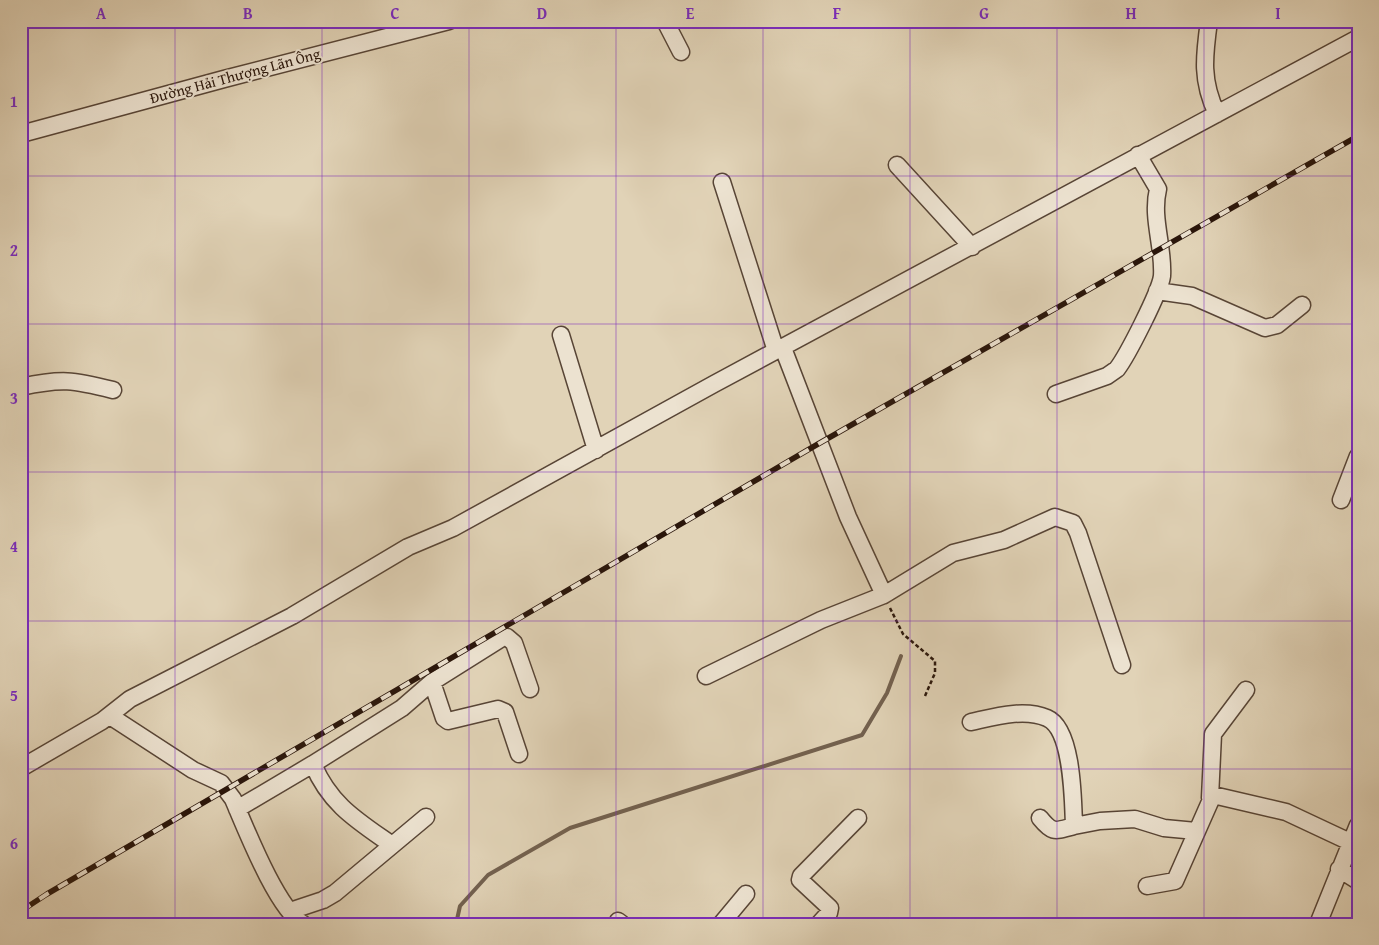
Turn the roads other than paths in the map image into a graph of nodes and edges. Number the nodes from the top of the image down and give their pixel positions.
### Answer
1 (449, 21) edge
2 (665, 21) edge
3 (1209, 21) edge
4 (1358, 38) edge
5 (681, 52) dead end
6 (1217, 114) junction
7 (21, 134) edge
8 (1138, 155) junction
9 (897, 165) dead end
10 (722, 182) dead end
11 (972, 247) junction
12 (1157, 290) junction
13 (1302, 305) dead end
14 (561, 335) dead end
15 (780, 349) junction
16 (21, 387) edge
17 (113, 390) dead end
18 (1056, 394) dead end
19 (596, 450) junction
20 (1358, 456) edge
21 (1341, 500) dead end
22 (884, 595) junction
23 (1122, 665) dead end
24 (706, 676) dead end
25 (432, 682) junction
26 (530, 689) dead end
27 (1246, 690) dead end
28 (110, 716) junction
29 (971, 722) dead end
30 (518, 754) dead end
31 (313, 764) junction
32 (21, 768) edge
33 (1210, 798) junction
34 (237, 809) junction
35 (426, 817) dead end
36 (858, 818) dead end
37 (1040, 818) dead end
38 (1358, 825) edge
39 (1074, 826) junction
40 (1196, 831) junction
41 (1350, 842) junction
42 (392, 845) junction
43 (1339, 869) junction
44 (1358, 881) edge
45 (1147, 886) dead end
46 (746, 894) dead end
47 (290, 911) junction
48 (1320, 923) edge
49 (303, 924) edge
50 (722, 924) edge
51 (819, 924) edge

1 - 7 street, Đường Hải Thượng Lãn Ông
2 - 5 street
3 - 6 street
4 - 6 street
6 - 8 street
8 - 11 street
8 - 12 street
9 - 11 street
10 - 15 street
11 - 15 street
12 - 13 street
12 - 18 street
14 - 19 street
15 - 19 street
15 - 22 street
16 - 17 street
19 - 28 street
20 - 21 street
22 - 23 street
22 - 24 street
25 - 26 street
25 - 30 street
25 - 31 street
27 - 33 street
28 - 32 street
28 - 34 street
29 - 39 street
31 - 34 street
31 - 42 street
33 - 40 street
33 - 41 street
34 - 47 street
35 - 42 street
36 - 51 street
37 - 39 street
38 - 41 street
39 - 40 street
40 - 45 street
41 - 43 street
42 - 47 street
43 - 44 street
43 - 48 street
46 - 50 street
47 - 49 street

